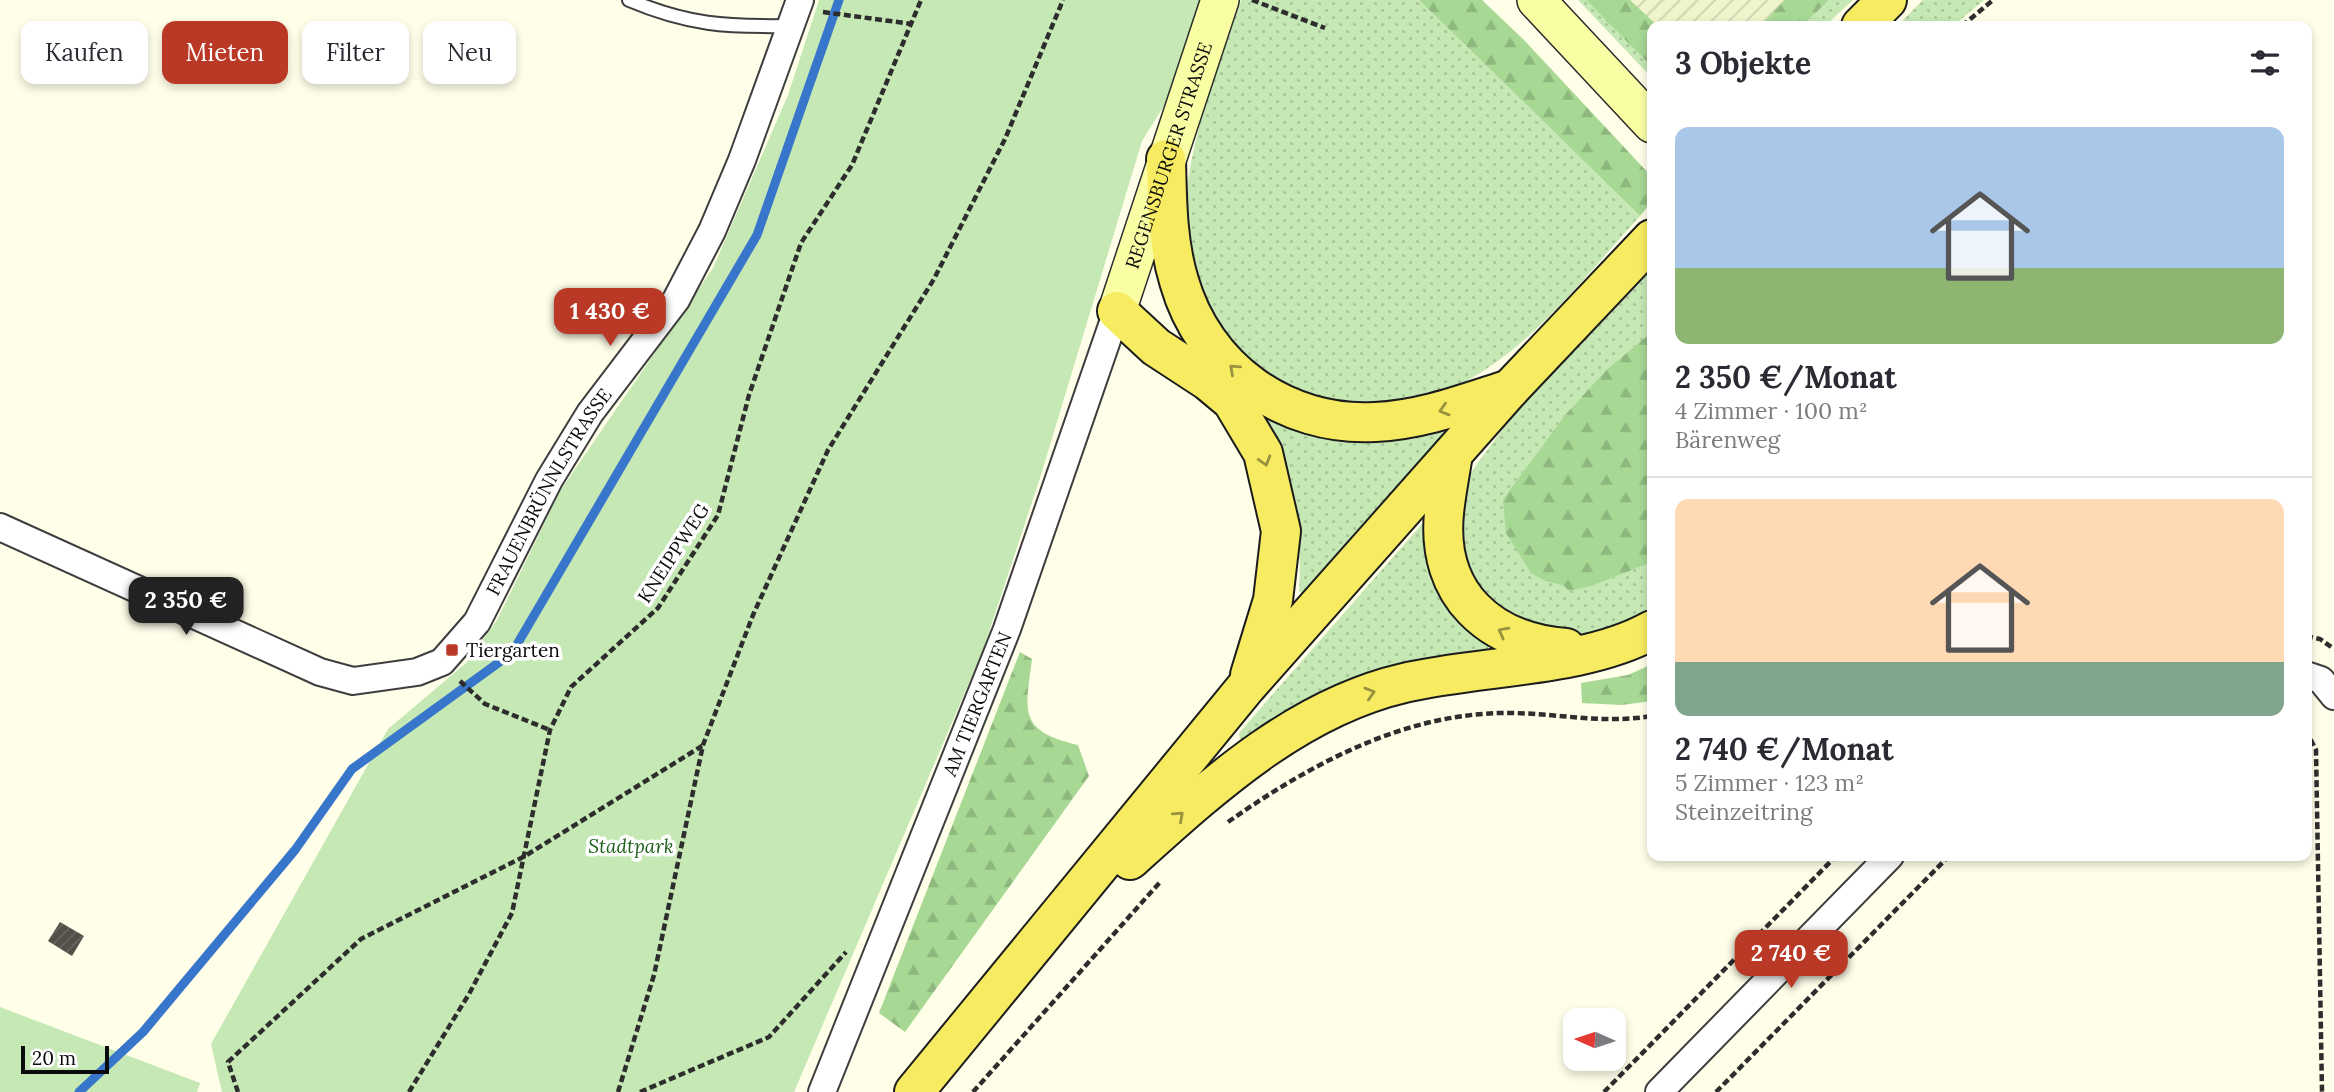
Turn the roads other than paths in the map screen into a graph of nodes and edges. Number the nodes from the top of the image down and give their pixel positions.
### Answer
1 (629, 0) edge
2 (1220, 0) edge
3 (1536, 0) edge
4 (1887, 0) edge
5 (808, 5) edge
6 (1866, 21) edge
7 (789, 26) junction
8 (1647, 119) edge
9 (1166, 159) junction
10 (1647, 244) edge
11 (1188, 308) junction
12 (1117, 311) junction
13 (1510, 389) junction
14 (1453, 454) junction
15 (0, 527) edge
16 (1647, 633) edge
17 (1593, 650) junction
18 (2312, 677) edge
19 (1246, 687) junction
20 (2334, 696) edge
21 (1885, 861) edge
22 (1038, 943) junction
23 (821, 1092) edge
24 (914, 1092) edge
25 (1659, 1092) edge

1 - 7 lane
2 - 9 street, REGENSBURGER STRASSE
3 - 8 street
4 - 6 main road
5 - 7 street, FRAUENBRÜNNLSTRASSE
7 - 15 street, FRAUENBRÜNNLSTRASSE
9 - 11 main road
9 - 12 street, REGENSBURGER STRASSE
10 - 13 main road
11 - 12 main road
13 -> 11 main road
12 -> 19 main road
12 - 23 street, AM TIERGARTEN
13 - 14 main road
17 -> 14 main road
14 - 19 main road
16 - 17 main road
22 -> 17 main road
18 - 20 street
19 - 22 main road
21 - 25 street
22 - 24 main road

